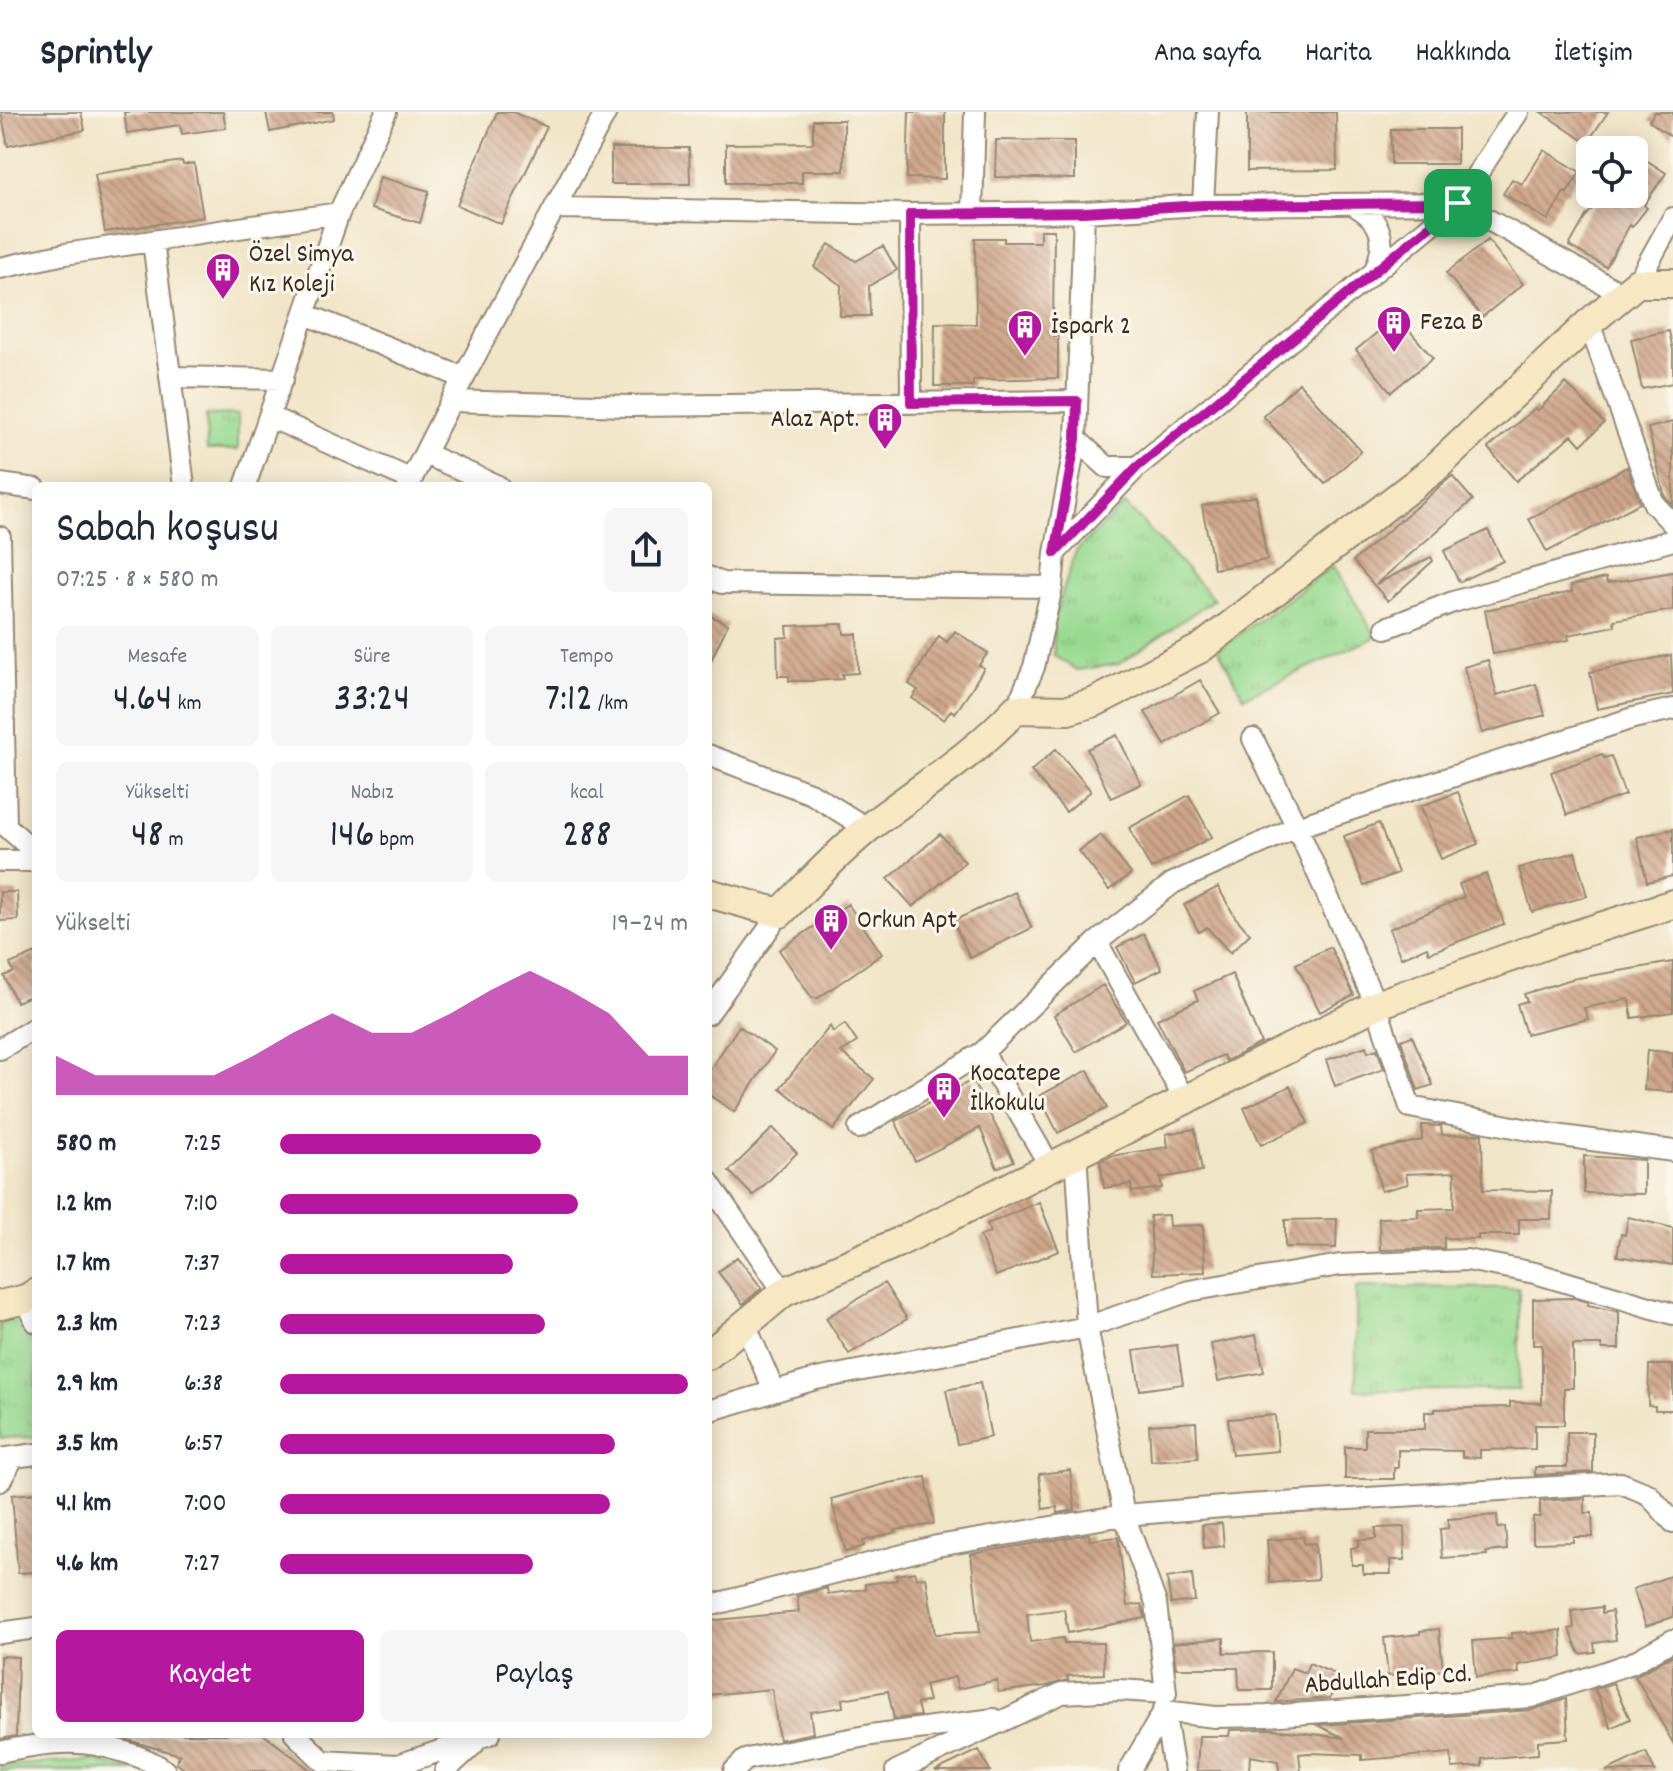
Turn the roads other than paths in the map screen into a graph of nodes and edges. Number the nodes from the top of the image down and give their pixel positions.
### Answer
1 (386, 112) edge
2 (606, 112) edge
3 (975, 112) edge
4 (1208, 112) edge
5 (1518, 112) edge
6 (1458, 203) junction
7 (1352, 204) junction
8 (1203, 205) junction
9 (557, 208) junction
10 (1084, 212) junction
11 (339, 213) junction
12 (972, 213) junction
13 (910, 214) junction
14 (1673, 218) edge
15 (153, 241) junction
16 (0, 268) edge
17 (1374, 272) junction
18 (1673, 283) edge
19 (1631, 289) junction
20 (305, 314) junction
21 (1589, 323) junction
22 (170, 377) junction
23 (464, 378) junction
24 (283, 379) junction
25 (451, 401) junction
26 (1077, 401) junction
27 (911, 403) junction
28 (270, 417) junction
29 (1076, 439) junction
30 (425, 454) junction
31 (1137, 467) junction
32 (183, 482) edge
33 (246, 482) edge
34 (408, 482) edge
35 (411, 482) edge
36 (489, 482) edge
37 (0, 484) edge
38 (32, 488) edge
39 (1663, 502) edge
40 (1673, 524) edge
41 (0, 537) edge
42 (1673, 540) edge
43 (1055, 553) junction
44 (712, 579) edge
45 (1052, 587) junction
46 (1386, 628) dead end
47 (1016, 709) junction
48 (1673, 709) edge
49 (1253, 739) dead end
50 (712, 756) edge
51 (1297, 827) junction
52 (868, 829) junction
53 (32, 849) edge
54 (0, 861) edge
55 (32, 861) edge
56 (712, 894) edge
57 (1673, 904) edge
58 (780, 913) junction
59 (1097, 942) junction
60 (1376, 1005) junction
61 (712, 1008) edge
62 (32, 1029) edge
63 (0, 1049) edge
64 (983, 1052) junction
65 (1185, 1100) junction
66 (859, 1128) dead end
67 (1673, 1151) edge
68 (1076, 1152) junction
69 (1050, 1166) junction
70 (712, 1187) edge
71 (784, 1292) junction
72 (1673, 1314) edge
73 (745, 1324) junction
74 (1087, 1327) junction
75 (712, 1352) edge
76 (774, 1391) junction
77 (712, 1410) edge
78 (32, 1455) edge
79 (6, 1458) edge
80 (0, 1481) edge
81 (1124, 1515) junction
82 (1673, 1522) edge
83 (712, 1605) edge
84 (32, 1629) edge
85 (0, 1633) edge
86 (1673, 1640) edge
87 (1165, 1702) junction
88 (1012, 1717) junction
89 (299, 1738) edge
90 (479, 1738) edge
91 (483, 1738) edge
92 (0, 1752) edge
93 (165, 1771) edge
94 (445, 1771) edge
95 (734, 1771) edge
96 (896, 1771) edge
97 (1129, 1771) edge
98 (1174, 1771) edge

1 - 11 street
2 - 9 street
3 - 12 street
4 - 8 street
5 - 6 street
6 - 7 street
6 - 17 street
6 - 19 street
7 - 8 street
7 - 17 street
8 - 10 street
9 - 13 street
9 - 23 street
10 - 12 street
10 - 26 street
11 - 15 street
11 - 20 street
12 - 13 street
13 - 27 street
14 - 19 street
15 - 16 street
15 - 22 street
17 - 31 street
18 - 19 street
19 - 21 street
20 - 23 street
20 - 24 street
21 - 39 street
21 - 47 street
22 - 24 street
22 - 32 street
23 - 25 street
24 - 28 street
25 - 27 street
25 - 30 street
26 - 27 street
26 - 29 street
28 - 33 street
28 - 34 street
29 - 31 street
29 - 43 street
30 - 35 street
30 - 36 street
31 - 43 street
37 - 38 street
39 - 40 street
41 - 53 street
42 - 46 street
43 - 45 street
44 - 45 street
45 - 47 street
47 - 52 street
48 - 51 street
49 - 51 street
50 - 52 street
51 - 59 street
51 - 60 street
52 - 58 street
54 - 55 street
56 - 58 street
57 - 60 street
58 - 61 street
59 - 64 street
59 - 65 street
60 - 65 street
60 - 67 street
62 - 63 street
64 - 66 street
64 - 69 street
65 - 68 street
68 - 69 street
68 - 74 street
69 - 71 street
70 - 71 street
71 - 73 street
72 - 74 street
73 - 75 street
73 - 76 street
74 - 76 street
74 - 81 street
76 - 77 street
78 - 79 street
79 - 80 street
81 - 82 street
81 - 83 street
81 - 87 street
84 - 85 street
86 - 87 street, Abdullah Edip Cd.
87 - 88 street, Abdullah Edip Cd.
87 - 97 street
87 - 98 street
88 - 95 street
88 - 96 street, Abdullah Edip Cd.
89 - 90 street
91 - 94 street
92 - 93 street

